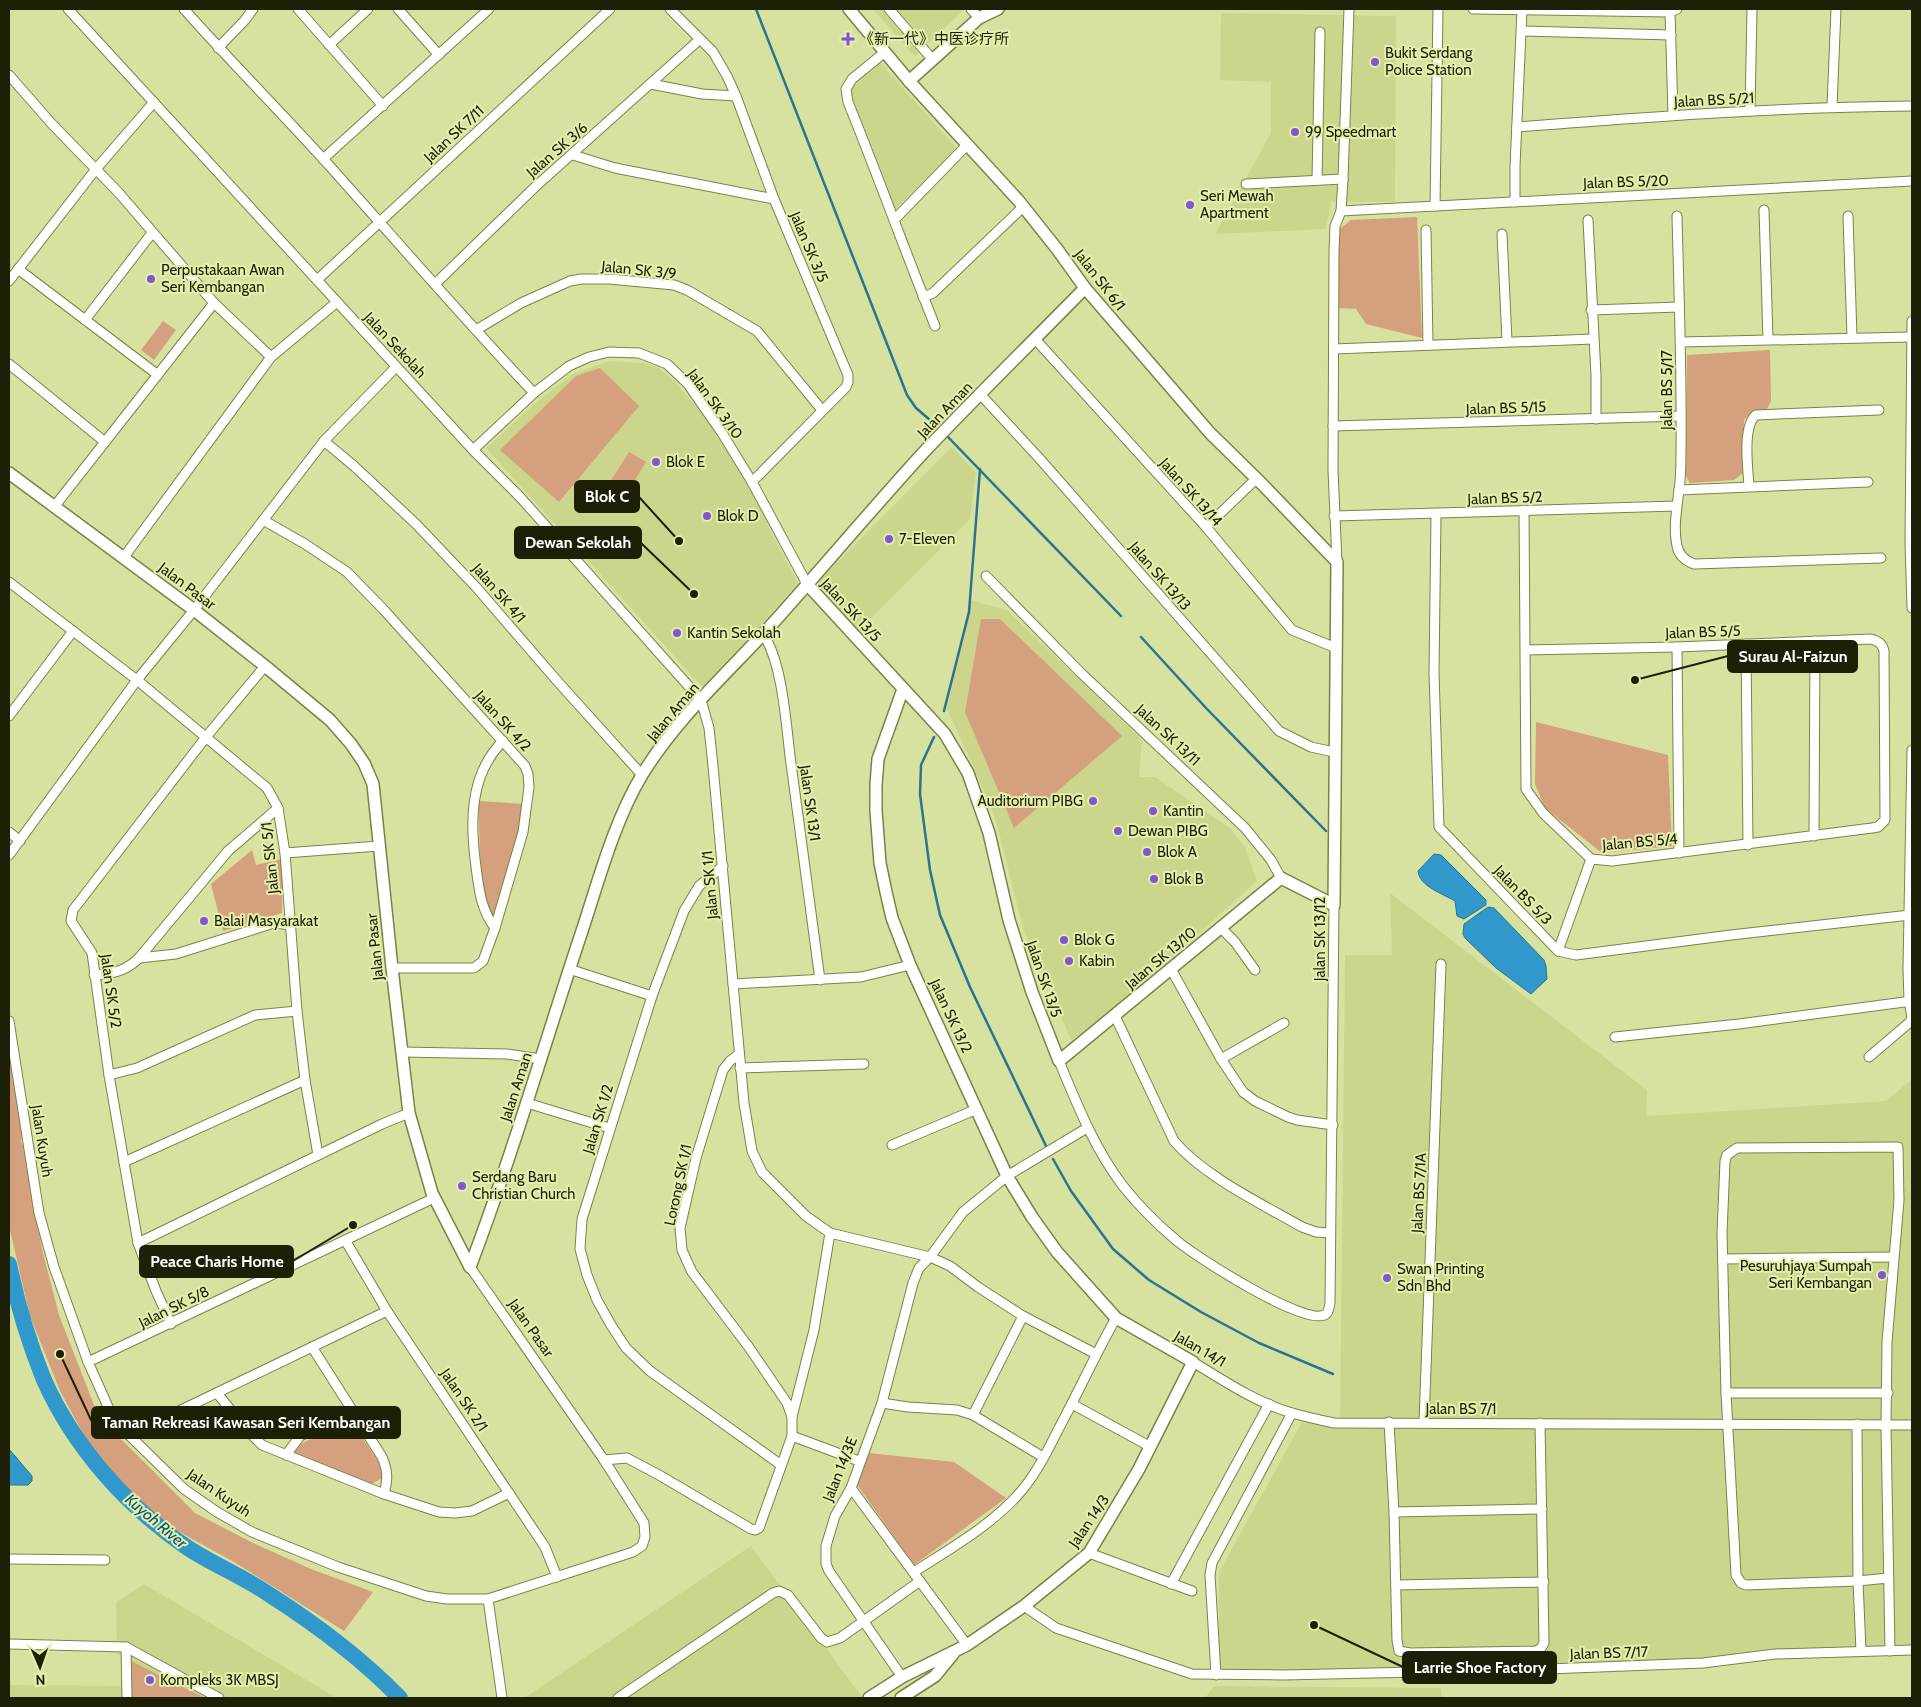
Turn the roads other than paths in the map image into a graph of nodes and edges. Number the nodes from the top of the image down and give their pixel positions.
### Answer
1 (68, 9) edge
2 (184, 9) edge
3 (252, 9) edge
4 (298, 9) edge
5 (368, 9) edge
6 (398, 9) edge
7 (489, 9) edge
8 (610, 9) edge
9 (670, 9) edge
10 (849, 9) edge
11 (888, 9) edge
12 (971, 9) edge
13 (998, 9) edge
14 (1349, 9) edge
15 (1438, 9) edge
16 (1473, 9) edge
17 (1752, 9) edge
18 (1836, 9) edge
19 (1522, 10) junction
20 (1576, 10) edge
21 (1673, 10) edge
22 (979, 18) junction
23 (1522, 31) junction
24 (1320, 32) dead end
25 (1671, 34) junction
26 (699, 40) junction
27 (329, 45) junction
28 (218, 48) junction
29 (885, 52) junction
30 (439, 54) junction
31 (933, 60) junction
32 (9, 75) edge
33 (909, 81) junction
34 (651, 84) junction
35 (736, 96) junction
36 (154, 102) junction
37 (383, 106) junction
38 (1832, 106) junction
39 (1912, 106) edge
40 (1750, 111) junction
41 (1673, 115) junction
42 (1517, 127) junction
43 (967, 145) junction
44 (573, 155) junction
45 (323, 160) junction
46 (96, 169) junction
47 (1343, 179) junction
48 (1317, 180) junction
49 (1912, 181) edge
50 (1246, 184) dead end
51 (774, 199) junction
52 (1515, 202) junction
53 (1435, 206) junction
54 (1023, 207) junction
55 (1764, 210) dead end
56 (1340, 211) junction
57 (1677, 216) dead end
58 (1848, 216) dead end
59 (895, 219) junction
60 (1588, 220) dead end
61 (380, 222) junction
62 (1426, 230) dead end
63 (152, 232) junction
64 (1502, 234) dead end
65 (18, 269) junction
66 (9, 280) edge
67 (317, 280) junction
68 (434, 284) junction
69 (1085, 288) junction
70 (923, 297) junction
71 (336, 302) junction
72 (214, 303) junction
73 (1679, 307) junction
74 (1591, 310) junction
75 (85, 320) junction
76 (1912, 321) edge
77 (934, 326) dead end
78 (476, 330) junction
79 (1852, 337) junction
80 (1911, 337) edge
81 (1035, 339) junction
82 (1593, 339) junction
83 (1768, 339) junction
84 (1507, 341) junction
85 (1680, 342) junction
86 (1428, 345) junction
87 (1334, 349) junction
88 (271, 357) junction
89 (9, 364) edge
90 (396, 367) junction
91 (158, 375) junction
92 (534, 393) junction
93 (980, 394) junction
94 (822, 410) junction
95 (1878, 410) dead end
96 (1681, 416) junction
97 (1596, 418) junction
98 (1333, 426) junction
99 (105, 442) junction
100 (324, 442) junction
101 (472, 450) junction
102 (9, 473) edge
103 (1256, 479) junction
104 (752, 482) junction
105 (1868, 482) dead end
106 (1749, 486) junction
107 (1679, 490) junction
108 (1676, 506) junction
109 (54, 507) junction
110 (1524, 510) junction
111 (1436, 514) junction
112 (1334, 516) junction
113 (263, 520) junction
114 (1206, 527) junction
115 (124, 557) junction
116 (1881, 558) dead end
117 (1337, 562) junction
118 (986, 576) dead end
119 (9, 582) edge
120 (807, 584) junction
121 (1912, 608) edge
122 (194, 610) junction
123 (73, 631) junction
124 (763, 634) junction
125 (1815, 641) junction
126 (1746, 644) junction
127 (1677, 646) junction
128 (1336, 648) junction
129 (1525, 650) junction
130 (265, 666) junction
131 (137, 680) junction
132 (903, 689) junction
133 (701, 700) junction
134 (9, 716) edge
135 (206, 737) junction
136 (502, 741) junction
137 (1912, 750) edge
138 (1334, 752) junction
139 (642, 775) junction
140 (278, 808) junction
141 (1882, 824) joint
142 (9, 832) edge
143 (1814, 836) junction
144 (20, 841) junction
145 (1748, 845) junction
146 (379, 846) junction
147 (285, 852) junction
148 (1680, 853) junction
149 (9, 855) edge
150 (1592, 859) junction
151 (723, 866) junction
152 (1281, 878) junction
153 (1911, 898) edge
154 (1334, 905) junction
155 (1910, 915) junction
156 (291, 926) junction
157 (1220, 927) junction
158 (495, 928) junction
159 (1558, 951) junction
160 (139, 958) junction
161 (1441, 964) dead end
162 (910, 965) junction
163 (392, 968) junction
164 (569, 969) junction
165 (1171, 969) junction
166 (1255, 970) dead end
167 (94, 975) junction
168 (820, 980) junction
169 (733, 984) junction
170 (652, 996) junction
171 (1911, 1001) edge
172 (297, 1011) junction
173 (1114, 1016) junction
174 (9, 1021) edge
175 (1284, 1023) dead end
176 (1615, 1037) dead end
177 (402, 1052) junction
178 (739, 1054) junction
179 (1869, 1057) dead end
180 (541, 1059) junction
181 (1221, 1059) junction
182 (1059, 1061) junction
183 (864, 1064) dead end
184 (740, 1068) junction
185 (109, 1075) junction
186 (305, 1080) junction
187 (527, 1103) junction
188 (977, 1110) junction
189 (409, 1112) junction
190 (1333, 1125) junction
191 (609, 1128) junction
192 (1087, 1128) junction
193 (892, 1145) dead end
194 (318, 1156) junction
195 (124, 1162) junction
196 (1007, 1176) junction
197 (434, 1198) junction
198 (830, 1233) junction
199 (1330, 1233) junction
200 (346, 1240) junction
201 (138, 1243) junction
202 (930, 1257) junction
203 (1893, 1257) junction
204 (1723, 1259) junction
205 (470, 1266) junction
206 (387, 1311) junction
207 (1325, 1315) joint
208 (1023, 1316) junction
209 (1116, 1318) junction
210 (171, 1324) junction
211 (312, 1346) junction
212 (1096, 1354) junction
213 (88, 1362) junction
214 (1193, 1362) junction
215 (217, 1393) junction
216 (1726, 1393) junction
217 (1888, 1393) junction
218 (882, 1403) junction
219 (1072, 1404) junction
220 (1269, 1404) junction
221 (353, 1412) junction
222 (1292, 1413) junction
223 (973, 1415) junction
224 (792, 1417) junction
225 (1389, 1422) junction
226 (1424, 1422) junction
227 (1540, 1423) junction
228 (1729, 1423) junction
229 (1857, 1424) junction
230 (1912, 1425) edge
231 (1886, 1426) junction
232 (129, 1435) junction
233 (792, 1436) junction
234 (1151, 1447) junction
235 (286, 1455) junction
236 (1043, 1457) junction
237 (604, 1460) junction
238 (859, 1461) junction
239 (781, 1465) junction
240 (851, 1488) junction
241 (509, 1493) junction
242 (384, 1494) junction
243 (1542, 1509) junction
244 (1394, 1512) junction
245 (644, 1523) joint
246 (1089, 1553) junction
247 (9, 1559) edge
248 (105, 1560) dead end
249 (914, 1572) junction
250 (557, 1577) junction
251 (1888, 1578) junction
252 (920, 1581) junction
253 (1858, 1581) junction
254 (1544, 1582) junction
255 (1171, 1584) junction
256 (1396, 1584) junction
257 (1192, 1591) dead end
258 (488, 1599) junction
259 (1024, 1606) junction
260 (864, 1621) junction
261 (9, 1644) edge
262 (126, 1647) junction
263 (961, 1648) junction
264 (1912, 1650) edge
265 (1861, 1651) junction
266 (1890, 1651) junction
267 (928, 1664) junction
268 (1216, 1675) junction
269 (902, 1677) junction
270 (127, 1698) edge
271 (219, 1698) edge
272 (502, 1698) edge
273 (618, 1698) edge
274 (869, 1698) edge
275 (896, 1698) edge
276 (901, 1698) edge

1 - 36 street, Jalan Sekolah
2 - 28 street
3 - 28 street
4 - 27 street
5 - 27 street
6 - 30 street
7 - 30 street
8 - 61 street, Jalan SK 7/11
9 - 26 street, Jalan SK 3/5
10 - 29 street, Jalan SK 6/1
11 - 31 street
12 - 22 street
13 - 22 street
14 - 47 street
15 - 53 street
16 - 19 street
17 - 40 street
18 - 38 street
19 - 20 street
19 - 23 street
20 - 21 street
21 - 25 street
22 - 31 street
23 - 25 street
23 - 42 street
24 - 48 street
25 - 41 street
26 - 34 street, Jalan SK 3/6
26 - 35 street, Jalan SK 3/5
27 - 37 street
28 - 45 street
29 - 33 street, Jalan SK 6/1
29 - 59 street
30 - 37 street
31 - 33 street
32 - 46 street
33 - 43 street, Jalan SK 6/1
34 - 35 street
34 - 44 street, Jalan SK 3/6
35 - 51 street, Jalan SK 3/5
36 - 46 street
36 - 67 street, Jalan Sekolah
37 - 45 street
38 - 39 street, Jalan BS 5/21
38 - 40 street, Jalan BS 5/21
40 - 41 street, Jalan BS 5/21
41 - 42 street, Jalan BS 5/21
42 - 52 street
43 - 54 street, Jalan SK 6/1
43 - 59 street
44 - 51 street
44 - 68 street, Jalan SK 3/6
45 - 61 street
46 - 63 street
46 - 65 street
47 - 48 street
47 - 56 street
48 - 50 street
49 - 52 street, Jalan BS 5/20
51 - 94 street, Jalan SK 3/5
52 - 53 street, Jalan BS 5/20
53 - 56 street, Jalan BS 5/20
54 - 69 street, Jalan SK 6/1
54 - 70 street
55 - 83 street
56 - 87 street
57 - 73 street, Jalan BS 5/17
58 - 79 street
59 - 70 street
60 - 74 street
61 - 67 street, Jalan SK 7/11
61 - 68 street
62 - 86 street
63 - 72 street
63 - 75 street
64 - 84 street
65 - 66 street
65 - 75 street
67 - 71 street, Jalan Sekolah
68 - 78 street
69 - 81 street, Jalan Aman
69 - 103 street, Jalan SK 6/1
70 - 77 street
71 - 88 street
71 - 90 street, Jalan Sekolah
72 - 88 street
72 - 91 street
73 - 74 street
73 - 85 street, Jalan BS 5/17
74 - 82 street
75 - 91 street
76 - 80 street
78 - 92 street
78 - 94 street, Jalan SK 3/9
79 - 80 street
79 - 83 street
80 - 121 street
81 - 93 street, Jalan Aman
81 - 114 street, Jalan SK 13/14
82 - 84 street
82 - 97 street
83 - 85 street
84 - 86 street
85 - 96 street, Jalan BS 5/17
86 - 87 street
87 - 98 street
88 - 115 street
89 - 99 street
90 - 100 street
90 - 101 street, Jalan Sekolah
91 - 99 street
92 - 101 street, Jalan SK 3/10
92 - 104 street, Jalan SK 3/10
93 - 120 street, Jalan Aman
93 - 138 street, Jalan SK 13/13
94 - 104 street, Jalan SK 3/5
95 - 106 street
96 - 97 street, Jalan BS 5/15
96 - 107 street, Jalan BS 5/17
97 - 98 street, Jalan BS 5/15
98 - 112 street
99 - 109 street
100 - 113 street
100 - 139 street, Jalan SK 4/1
101 - 133 street, Jalan Sekolah
102 - 109 street, Jalan Pasar
103 - 114 street
103 - 117 street, Jalan SK 6/1
104 - 120 street, Jalan SK 3/10
105 - 106 street
106 - 107 street
107 - 108 street, Jalan BS 5/17
108 - 110 street, Jalan BS 5/2
108 - 116 street, Jalan BS 5/17
109 - 115 street, Jalan Pasar
110 - 111 street, Jalan BS 5/2
110 - 129 street, Jalan BS 5/4
111 - 112 street, Jalan BS 5/2
111 - 159 street, Jalan BS 5/3
112 - 117 street
113 - 122 street
113 - 136 street, Jalan SK 4/2
114 - 128 street, Jalan SK 13/14
115 - 122 street, Jalan Pasar
117 - 128 street, Jalan SK 13/12
118 - 152 street, Jalan SK 13/11
119 - 123 street, Jalan SK 5/1
120 - 124 street, Jalan Aman
120 - 132 street, Jalan SK 13/5
122 - 130 street, Jalan Pasar
122 - 131 street
123 - 131 street, Jalan SK 5/1
123 - 134 street
124 - 133 street, Jalan Aman
124 - 168 street, Jalan SK 13/1
125 - 126 street, Jalan BS 5/5
125 - 141 street, Jalan BS 5/5
125 - 143 street
126 - 127 street, Jalan BS 5/5
126 - 145 street
127 - 129 street, Jalan BS 5/5
127 - 148 street
128 - 138 street, Jalan SK 13/12
129 - 150 street, Jalan BS 5/4
130 - 135 street, Jalan SK 5/2
130 - 146 street, Jalan Pasar
131 - 135 street, Jalan SK 5/1
131 - 144 street
132 - 162 street, Jalan SK 13/2
132 - 182 street, Jalan SK 13/5
133 - 139 street, Jalan Aman
133 - 151 street, Jalan SK 1/1
135 - 140 street, Jalan SK 5/1
135 - 167 street, Jalan SK 5/2
136 - 158 street
136 - 158 street, Jalan SK 4/2
137 - 153 street
138 - 154 street, Jalan SK 13/12
139 - 164 street, Jalan Aman
140 - 147 street, Jalan SK 5/1
140 - 160 street
141 - 143 street, Jalan BS 5/4
142 - 144 street
143 - 145 street, Jalan BS 5/4
144 - 149 street
145 - 148 street, Jalan BS 5/4
146 - 147 street
146 - 163 street, Jalan Pasar
147 - 156 street, Jalan SK 5/1
148 - 150 street, Jalan BS 5/4
150 - 159 street
151 - 169 street, Jalan SK 1/1
151 - 170 street, Jalan SK 1/2
152 - 154 street
152 - 157 street, Jalan SK 13/10
153 - 155 street
154 - 190 street, Jalan SK 13/12
155 - 159 street
155 - 171 street
156 - 160 street
156 - 172 street, Jalan SK 5/1
157 - 165 street, Jalan SK 13/10
157 - 166 street
158 - 163 street, Jalan SK 4/2
160 - 167 street
161 - 226 street, Jalan BS 7/1A
162 - 168 street
162 - 188 street, Jalan SK 13/2
163 - 177 street, Jalan Pasar
164 - 170 street
164 - 180 street, Jalan Aman
165 - 173 street, Jalan SK 13/10
165 - 181 street
167 - 185 street, Jalan SK 5/2
168 - 169 street
169 - 178 street, Jalan SK 1/1
170 - 191 street, Jalan SK 1/2
171 - 176 street
171 - 179 street
172 - 185 street
172 - 186 street, Jalan SK 5/1
173 - 182 street, Jalan SK 13/10
173 - 199 street
174 - 213 street, Jalan Kuyuh
175 - 181 street
177 - 180 street
177 - 189 street, Jalan Pasar
178 - 184 street, Jalan SK 1/1
178 - 224 street, Lorong SK 1/1
180 - 187 street, Jalan Aman
181 - 190 street
182 - 192 street, Jalan SK 13/5
183 - 184 street
184 - 198 street, Jalan SK 1/1
185 - 195 street, Jalan SK 5/2
186 - 194 street, Jalan SK 5/1
186 - 195 street
187 - 191 street
187 - 205 street, Jalan Aman
188 - 193 street
188 - 196 street, Jalan SK 13/2
189 - 194 street
189 - 197 street, Jalan Pasar
190 - 199 street, Jalan SK 13/12
191 - 239 street, Jalan SK 1/2
192 - 196 street, Jalan 14/3E
192 - 207 street, Jalan SK 13/5
194 - 201 street
195 - 201 street, Jalan SK 5/2
196 - 202 street, Jalan 14/3E
196 - 209 street, Jalan SK 13/2
197 - 200 street, Jalan SK 5/8
197 - 205 street, Jalan Pasar
198 - 202 street, Jalan SK 1/1
198 - 224 street
199 - 207 street, Jalan SK 13/12
200 - 206 street, Jalan SK 2/1
200 - 210 street, Jalan SK 5/8
201 - 210 street, Jalan SK 5/2
202 - 208 street, Jalan SK 1/1
202 - 218 street, Jalan 14/3E
203 - 204 street
203 - 204 street
203 - 217 street
204 - 216 street
205 - 237 street, Jalan Pasar
206 - 211 street
206 - 241 street, Jalan SK 2/1
208 - 212 street, Jalan SK 1/1
208 - 223 street
209 - 212 street
209 - 214 street, Jalan 14/1
210 - 213 street, Jalan SK 5/8
211 - 215 street
211 - 221 street
212 - 219 street
213 - 232 street, Jalan Kuyuh
214 - 220 street, Jalan 14/1
214 - 234 street, Jalan 14/3
215 - 232 street
215 - 235 street
216 - 217 street
216 - 228 street
217 - 231 street
218 - 223 street
218 - 238 street, Jalan 14/3E
219 - 234 street
219 - 236 street
220 - 222 street, Jalan 14/1
220 - 255 street
221 - 235 street
221 - 242 street
222 - 225 street, Jalan BS 7/1
222 - 268 street
223 - 236 street
224 - 233 street
225 - 226 street, Jalan BS 7/1
225 - 244 street
226 - 227 street, Jalan BS 7/1
227 - 228 street, Jalan BS 7/1
227 - 243 street
228 - 229 street, Jalan BS 7/1
228 - 253 street
229 - 231 street, Jalan BS 7/1
229 - 253 street
230 - 231 street, Jalan BS 7/1
231 - 251 street
232 - 258 street, Jalan Kuyuh
233 - 238 street
233 - 239 street
234 - 246 street, Jalan 14/3
235 - 242 street
236 - 249 street
237 - 239 street
237 - 245 street, Jalan Pasar
238 - 240 street, Jalan 14/3E
240 - 249 street
240 - 260 street, Jalan 14/3E
241 - 242 street
241 - 250 street, Jalan SK 2/1
243 - 244 street
243 - 254 street
244 - 256 street
245 - 250 street, Jalan Kuyuh
246 - 255 street
246 - 259 street, Jalan 14/3
247 - 248 street
249 - 252 street
250 - 258 street, Jalan Kuyuh
251 - 253 street
251 - 266 street
252 - 260 street
252 - 263 street
253 - 265 street
254 - 256 street
254 - 256 street
255 - 257 street
258 - 272 street
259 - 263 street, Jalan 14/3
259 - 268 street, Jalan BS 7/17
260 - 269 street, Jalan 14/3E
260 - 273 street
261 - 262 street
262 - 270 street
262 - 271 street
263 - 267 street, Jalan 14/3
263 - 276 street, Jalan 14/3
264 - 266 street, Jalan BS 7/17
265 - 266 street, Jalan BS 7/17
265 - 268 street, Jalan BS 7/17
267 - 269 street, Jalan 14/3
267 - 275 street
269 - 274 street, Jalan 14/3

